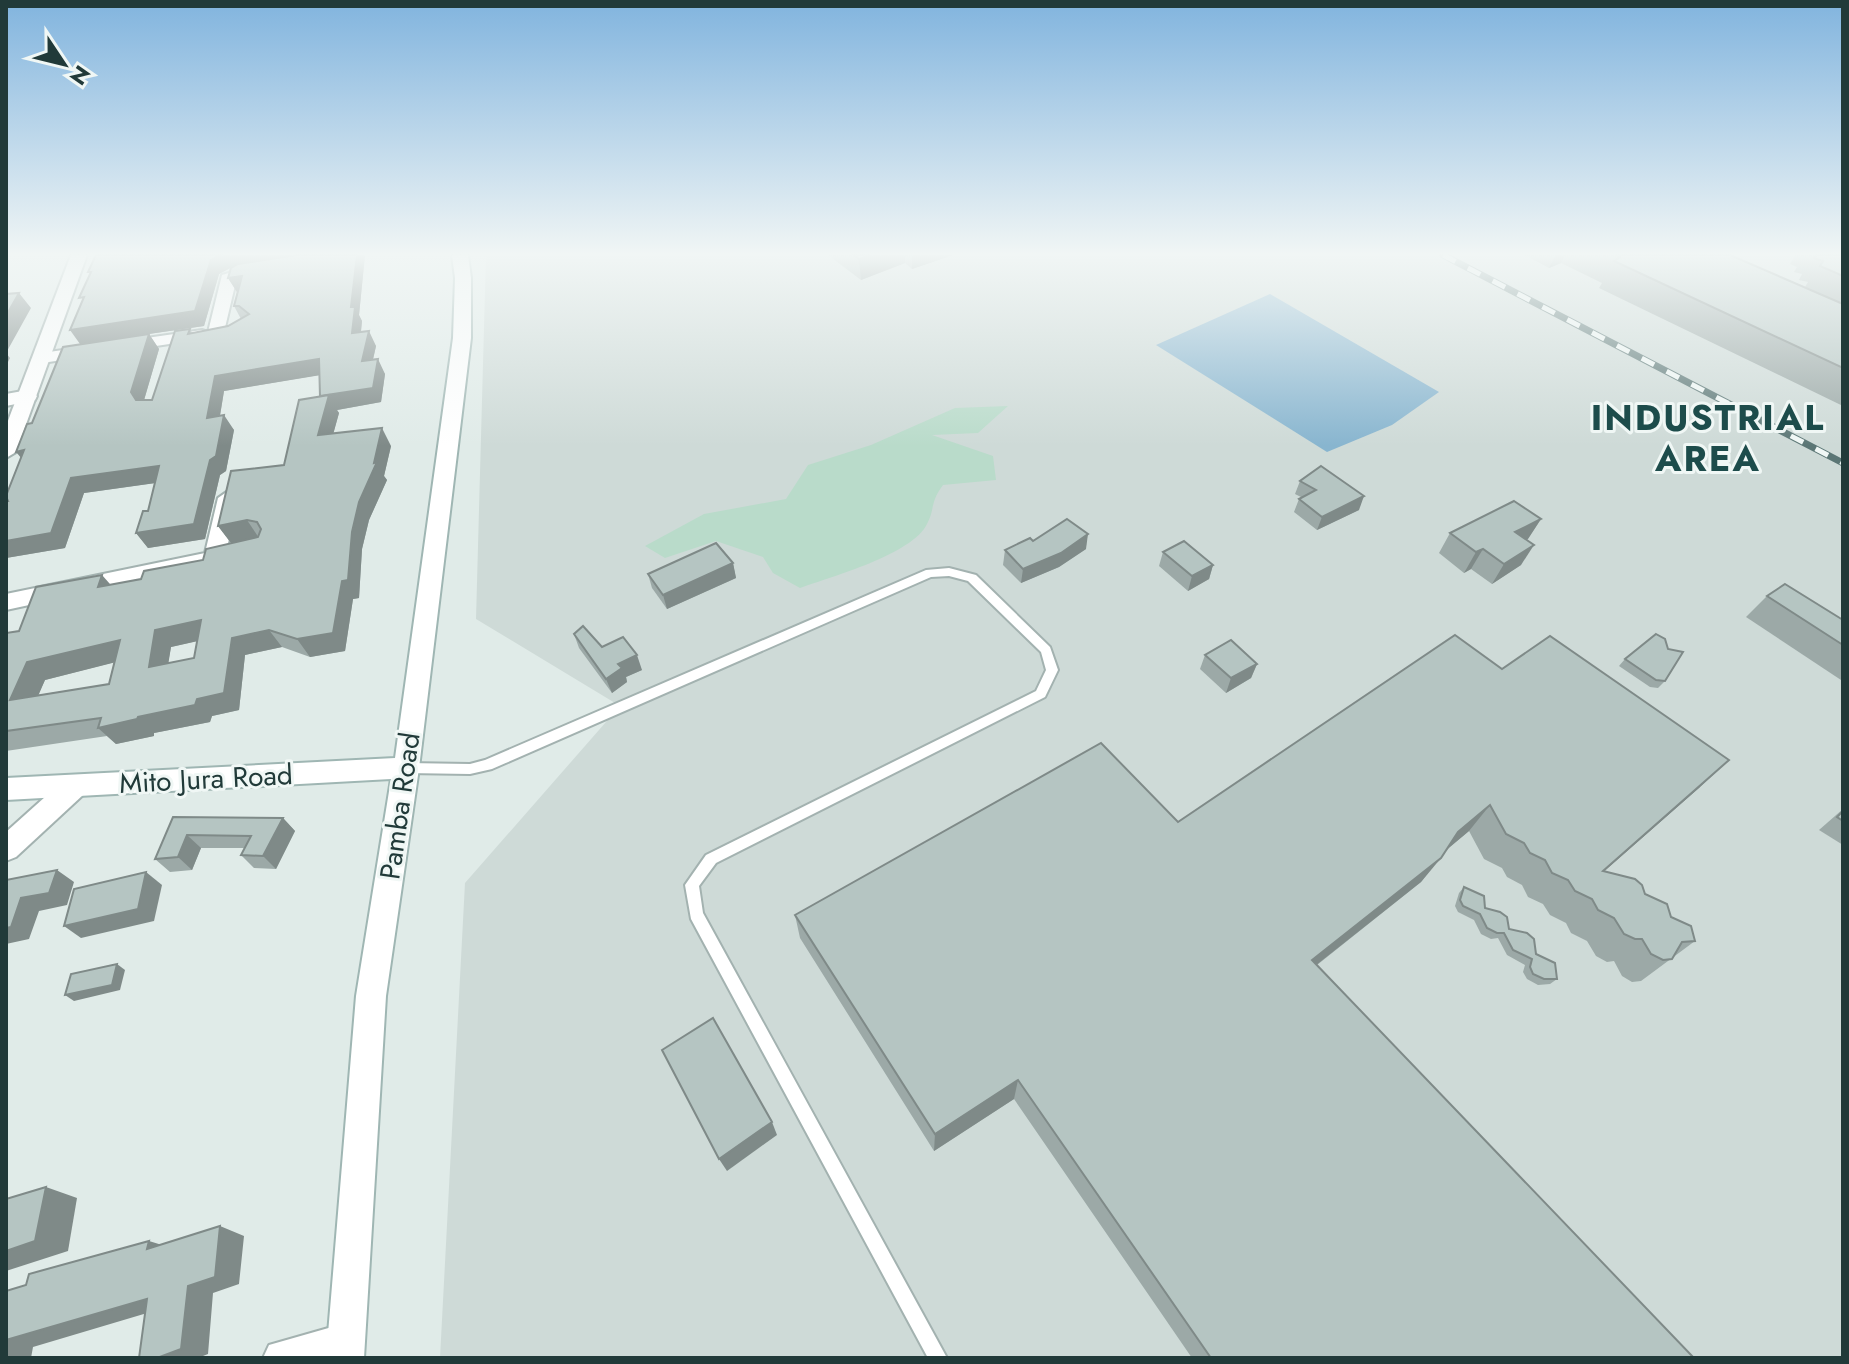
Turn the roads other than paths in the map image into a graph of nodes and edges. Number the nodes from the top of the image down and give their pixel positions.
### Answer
1 (56, 319) edge
2 (226, 319) edge
3 (462, 319) edge
4 (42, 358) junction
5 (28, 396) junction
6 (6, 400) edge
7 (6, 452) edge
8 (233, 476) edge
9 (260, 548) edge
10 (214, 558) junction
11 (6, 602) edge
12 (406, 768) junction
13 (74, 787) junction
14 (6, 789) edge
15 (6, 849) edge
16 (346, 1349) edge
17 (282, 1358) edge
18 (938, 1358) edge

1 - 4 main road
2 - 4 main road
3 - 12 main road, Pamba Road
4 - 5 main road
5 - 6 main road
5 - 7 main road
8 - 10 main road
9 - 10 main road
10 - 11 main road
12 - 13 main road, Mito Jura Road
12 - 16 main road, Pamba Road
12 - 18 lane
13 - 14 main road, Mito Jura Road
13 - 15 main road
16 - 17 main road

